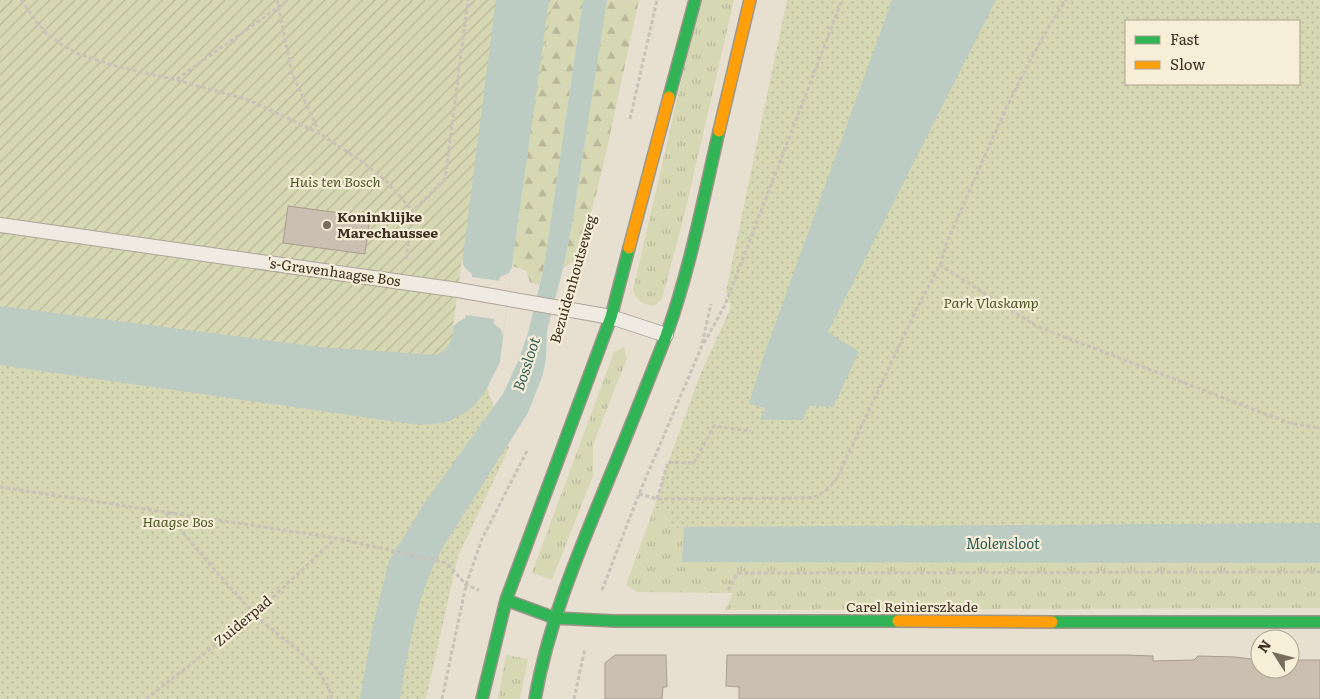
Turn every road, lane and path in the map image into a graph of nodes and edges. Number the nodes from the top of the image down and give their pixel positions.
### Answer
1 (21, 0) edge
2 (277, 0) edge
3 (288, 0) edge
4 (468, 0) edge
5 (657, 0) edge
6 (695, 0) edge
7 (750, 0) edge
8 (842, 0) edge
9 (1066, 0) edge
10 (278, 9) junction
11 (176, 80) junction
12 (628, 127) dead end
13 (319, 133) junction
14 (413, 211) junction
15 (0, 226) edge
16 (940, 265) junction
17 (403, 282) junction
18 (611, 317) junction
19 (666, 335) junction
20 (1320, 428) edge
21 (751, 431) dead end
22 (531, 443) dead end
23 (0, 487) edge
24 (639, 494) junction
25 (657, 498) junction
26 (166, 512) junction
27 (336, 538) junction
28 (1320, 572) edge
29 (466, 585) junction
30 (725, 595) dead end
31 (506, 600) junction
32 (255, 614) junction
33 (555, 618) junction
34 (592, 620) junction
35 (1320, 622) edge
36 (146, 699) edge
37 (332, 699) edge
38 (442, 699) edge
39 (482, 699) edge
40 (534, 699) edge
41 (574, 699) edge

1 - 11 path
2 - 10 path
3 - 10 path
4 - 14 path
5 - 12 path
6 - 18 main road
7 - 19 main road
8 - 24 path
9 - 16 path
10 - 11 path
10 - 13 path
11 - 13 path
13 - 14 path
14 - 17 path
15 - 17 lane, 's-Gravenhaagse Bos
16 - 20 path
16 - 25 path
17 - 18 lane, 's-Gravenhaagse Bos
18 - 19 lane, 's-Gravenhaagse Bos
18 - 31 main road
19 - 33 main road
21 - 25 path
22 - 29 path
23 - 26 path
24 - 25 path
24 - 34 path
26 - 27 path
26 - 32 path
27 - 29 path
27 - 32 path, Zuiderpad
28 - 30 path
29 - 38 path
31 - 33 main road, Carel Reinierszkade
31 - 39 main road
32 - 36 path, Zuiderpad
32 - 37 path
33 - 34 main road, Carel Reinierszkade
33 - 40 main road
34 - 35 main road, Carel Reinierszkade
34 - 41 path

